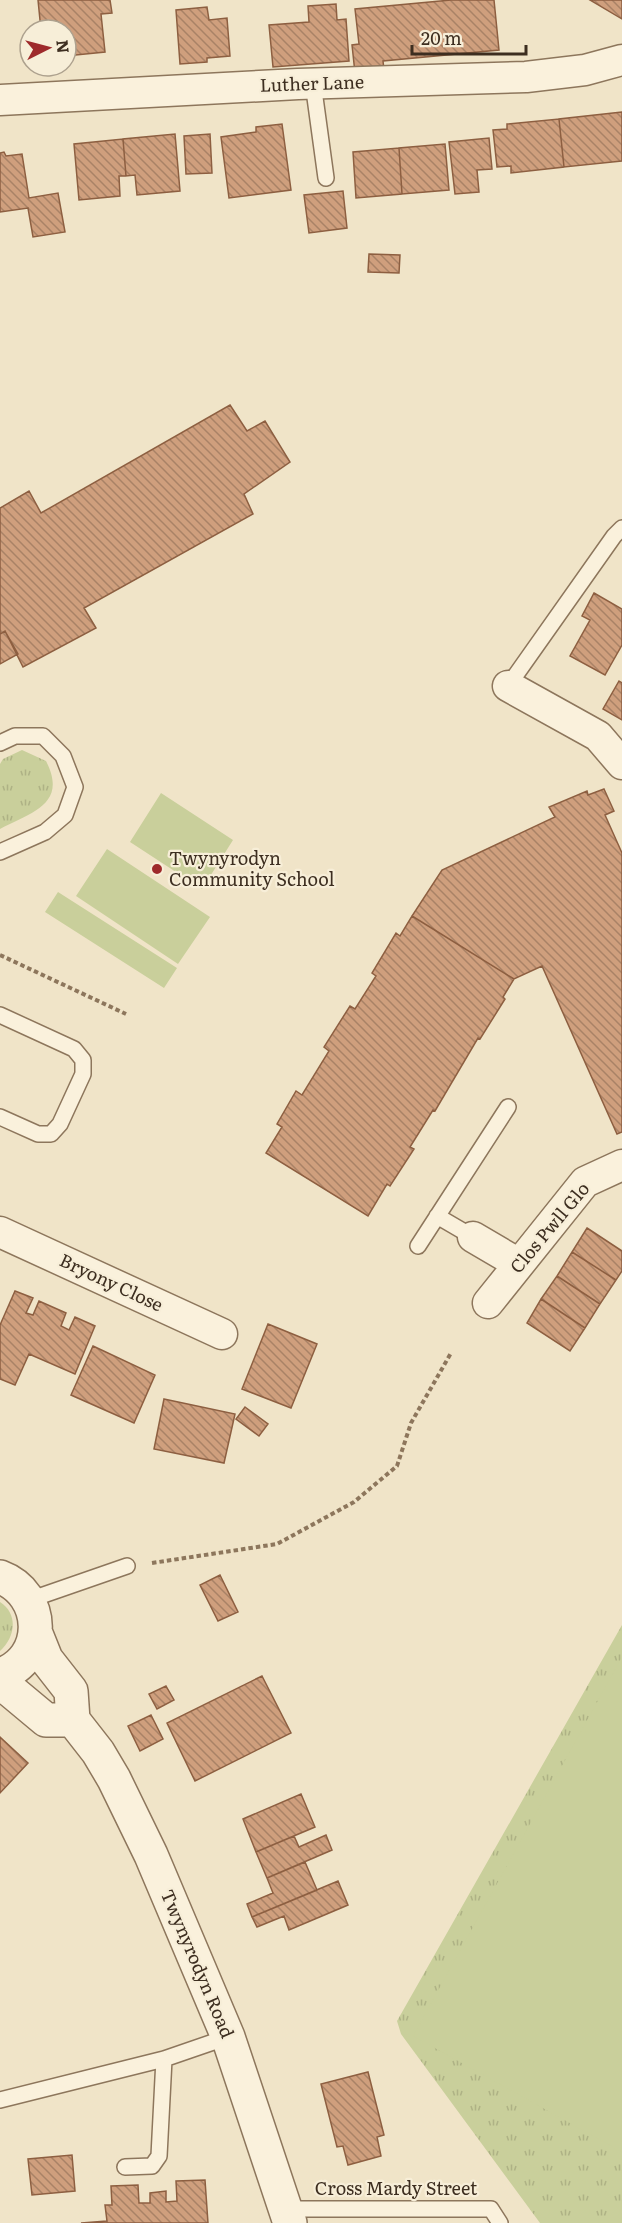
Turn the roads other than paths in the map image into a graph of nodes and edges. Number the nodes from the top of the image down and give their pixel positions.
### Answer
1 (622, 60) edge
2 (314, 83) junction
3 (0, 100) edge
4 (326, 178) dead end
5 (622, 528) edge
6 (508, 686) joint
7 (0, 743) edge
8 (622, 764) edge
9 (0, 852) edge
10 (0, 1015) edge
11 (508, 1107) dead end
12 (0, 1117) edge
13 (621, 1168) edge
14 (437, 1216) junction
15 (0, 1232) edge
16 (472, 1236) joint
17 (418, 1246) dead end
18 (519, 1264) junction
19 (488, 1303) dead end
20 (222, 1334) dead end
21 (128, 1566) road end
22 (1, 1576) edge
23 (29, 1600) junction
24 (36, 1634) junction
25 (0, 1675) edge
26 (0, 1685) edge
27 (73, 1720) junction
28 (228, 2037) junction
29 (164, 2058) junction
30 (0, 2100) edge
31 (125, 2167) dead end
32 (288, 2216) edge
33 (500, 2223) edge

1 - 2 street, Luther Lane
2 - 3 street, Luther Lane
2 - 4 lane
5 - 6 lane
6 - 8 street
7 - 9 lane
10 - 12 lane
11 - 14 lane
13 - 18 street, Clos Pwll Glo
14 - 16 lane
14 - 17 lane
15 - 20 street, Bryony Close
16 - 18 street
18 - 19 street, Clos Pwll Glo
21 - 23 lane
22 - 23 street
23 - 24 street
24 - 25 street
24 - 27 street
26 - 27 street
27 - 28 street, Twynyrodyn Road
28 - 29 lane
28 - 32 street, Twynyrodyn Road
29 - 30 lane
29 - 31 lane
32 - 33 lane, Cross Mardy Street

